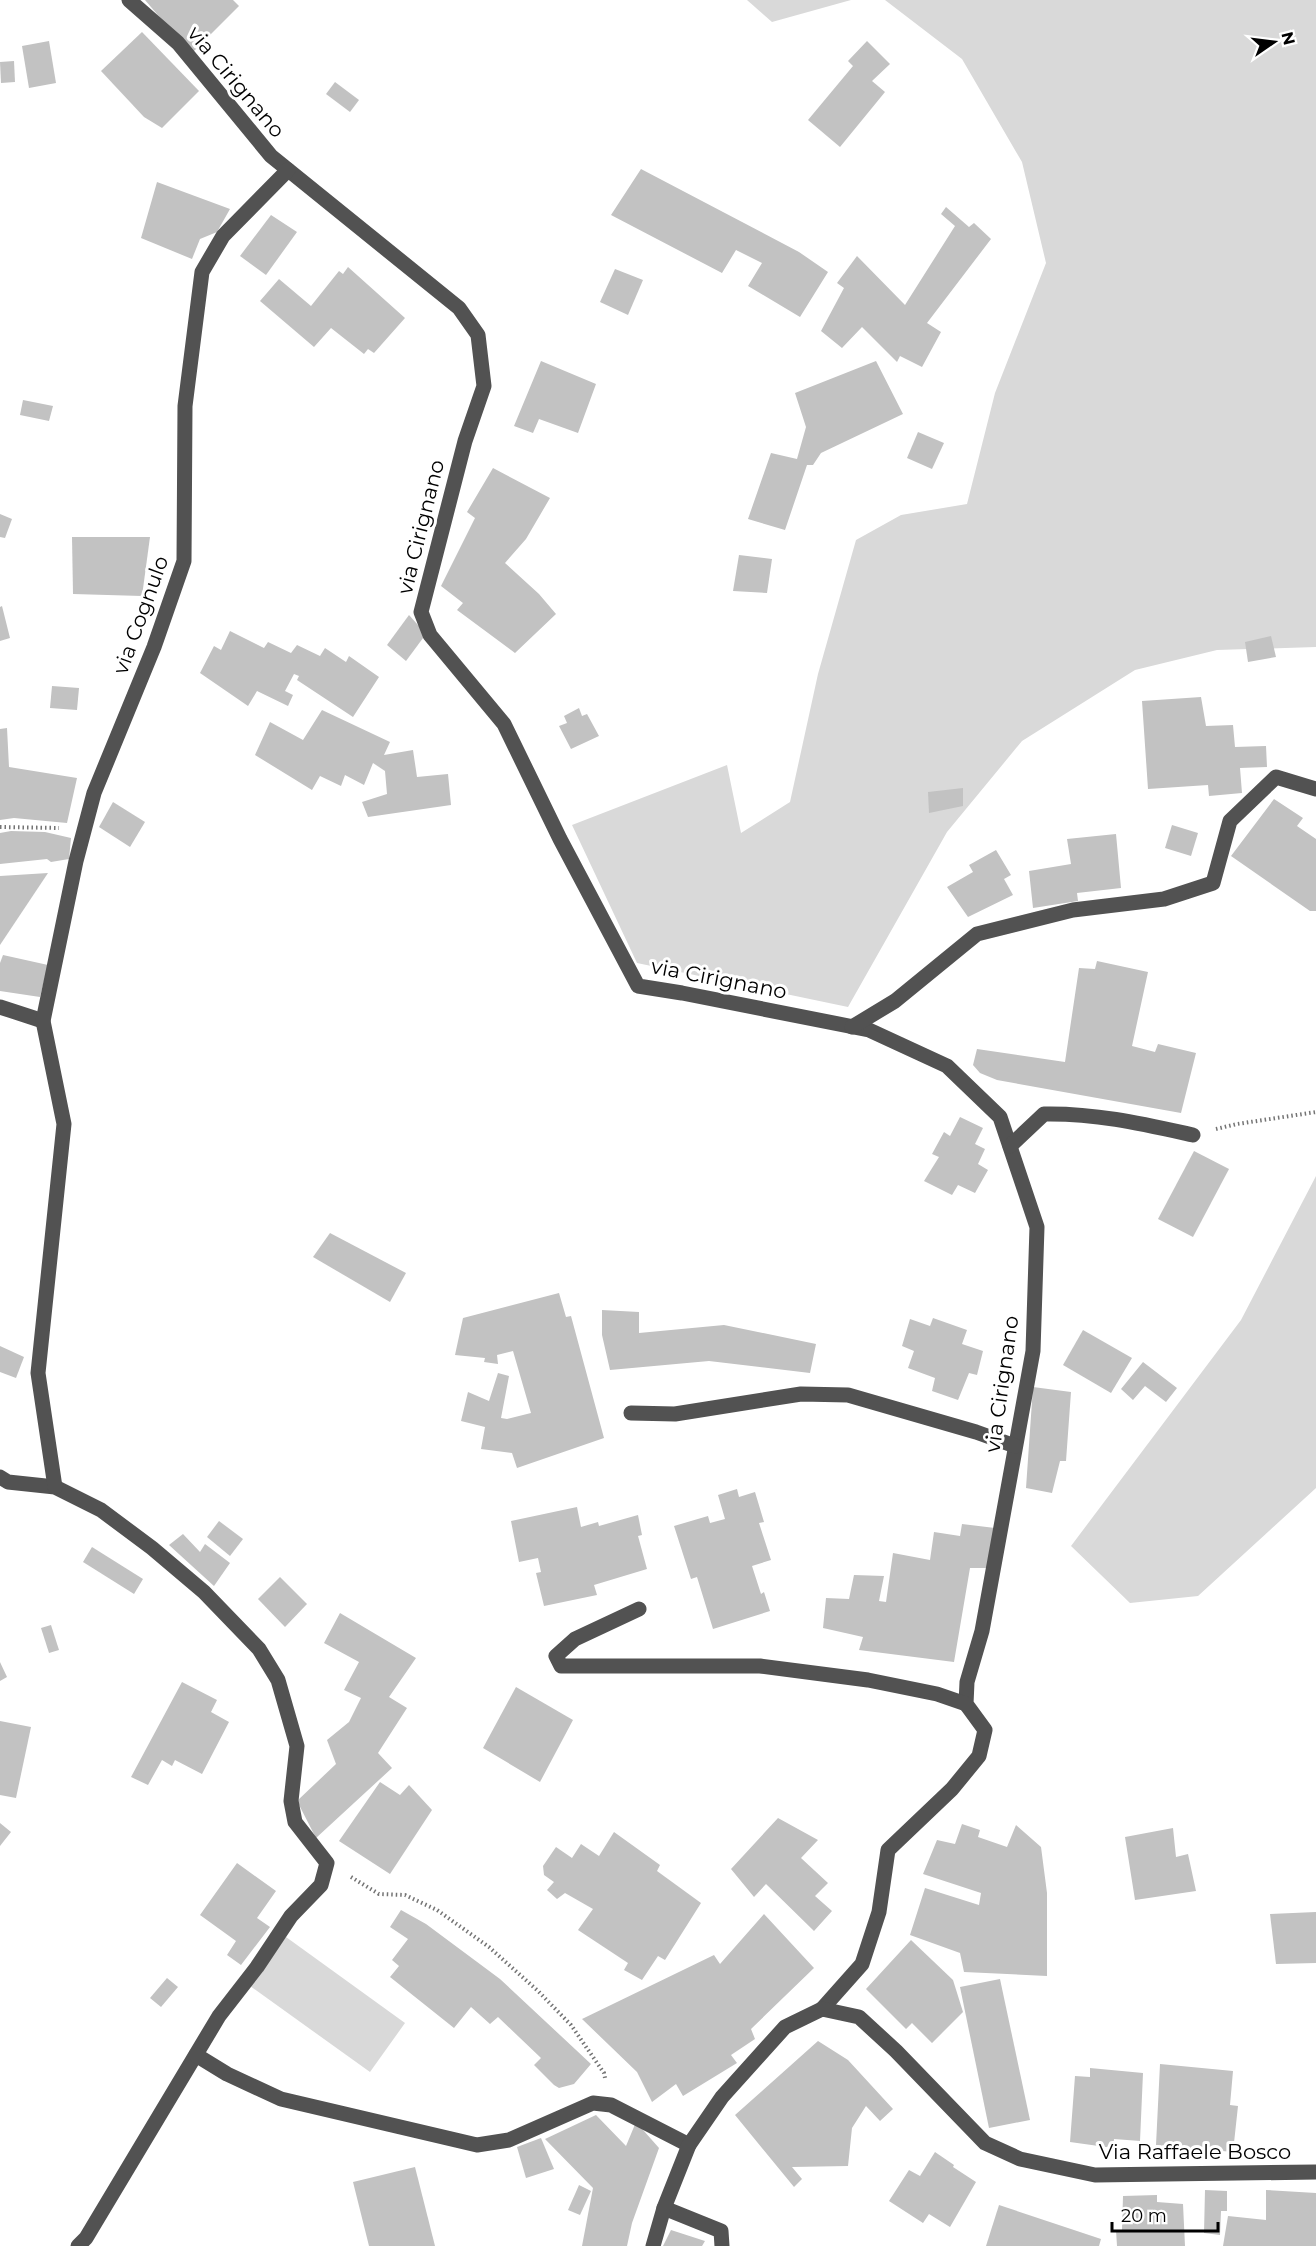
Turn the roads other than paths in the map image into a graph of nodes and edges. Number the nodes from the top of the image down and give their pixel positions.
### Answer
1 (129, 0) edge
2 (288, 170) junction
3 (1316, 789) edge
4 (0, 1007) edge
5 (43, 1022) junction
6 (852, 1027) junction
7 (1193, 1135) road end
8 (1010, 1146) junction
9 (631, 1413) dead end
10 (1016, 1446) junction
11 (0, 1477) edge
12 (55, 1487) junction
13 (639, 1609) dead end
14 (966, 1704) junction
15 (822, 2009) junction
16 (196, 2055) junction
17 (689, 2145) junction
18 (1316, 2172) edge
19 (664, 2208) junction
20 (78, 2246) edge
21 (653, 2246) edge
22 (722, 2246) edge

1 - 2 street, via Cirignano
2 - 5 street, via Cognulo
2 - 6 street, via Cirignano
3 - 6 street
4 - 5 street
5 - 12 street
6 - 8 street, via Cirignano
7 - 8 street
8 - 10 street, via Cirignano
9 - 10 street
10 - 14 street, via Cirignano
11 - 12 street
12 - 16 street
13 - 14 street
14 - 15 street
15 - 17 street
15 - 18 street, Via Raffaele Bosco
16 - 17 street
16 - 20 street
17 - 19 street
19 - 21 street
19 - 22 street

